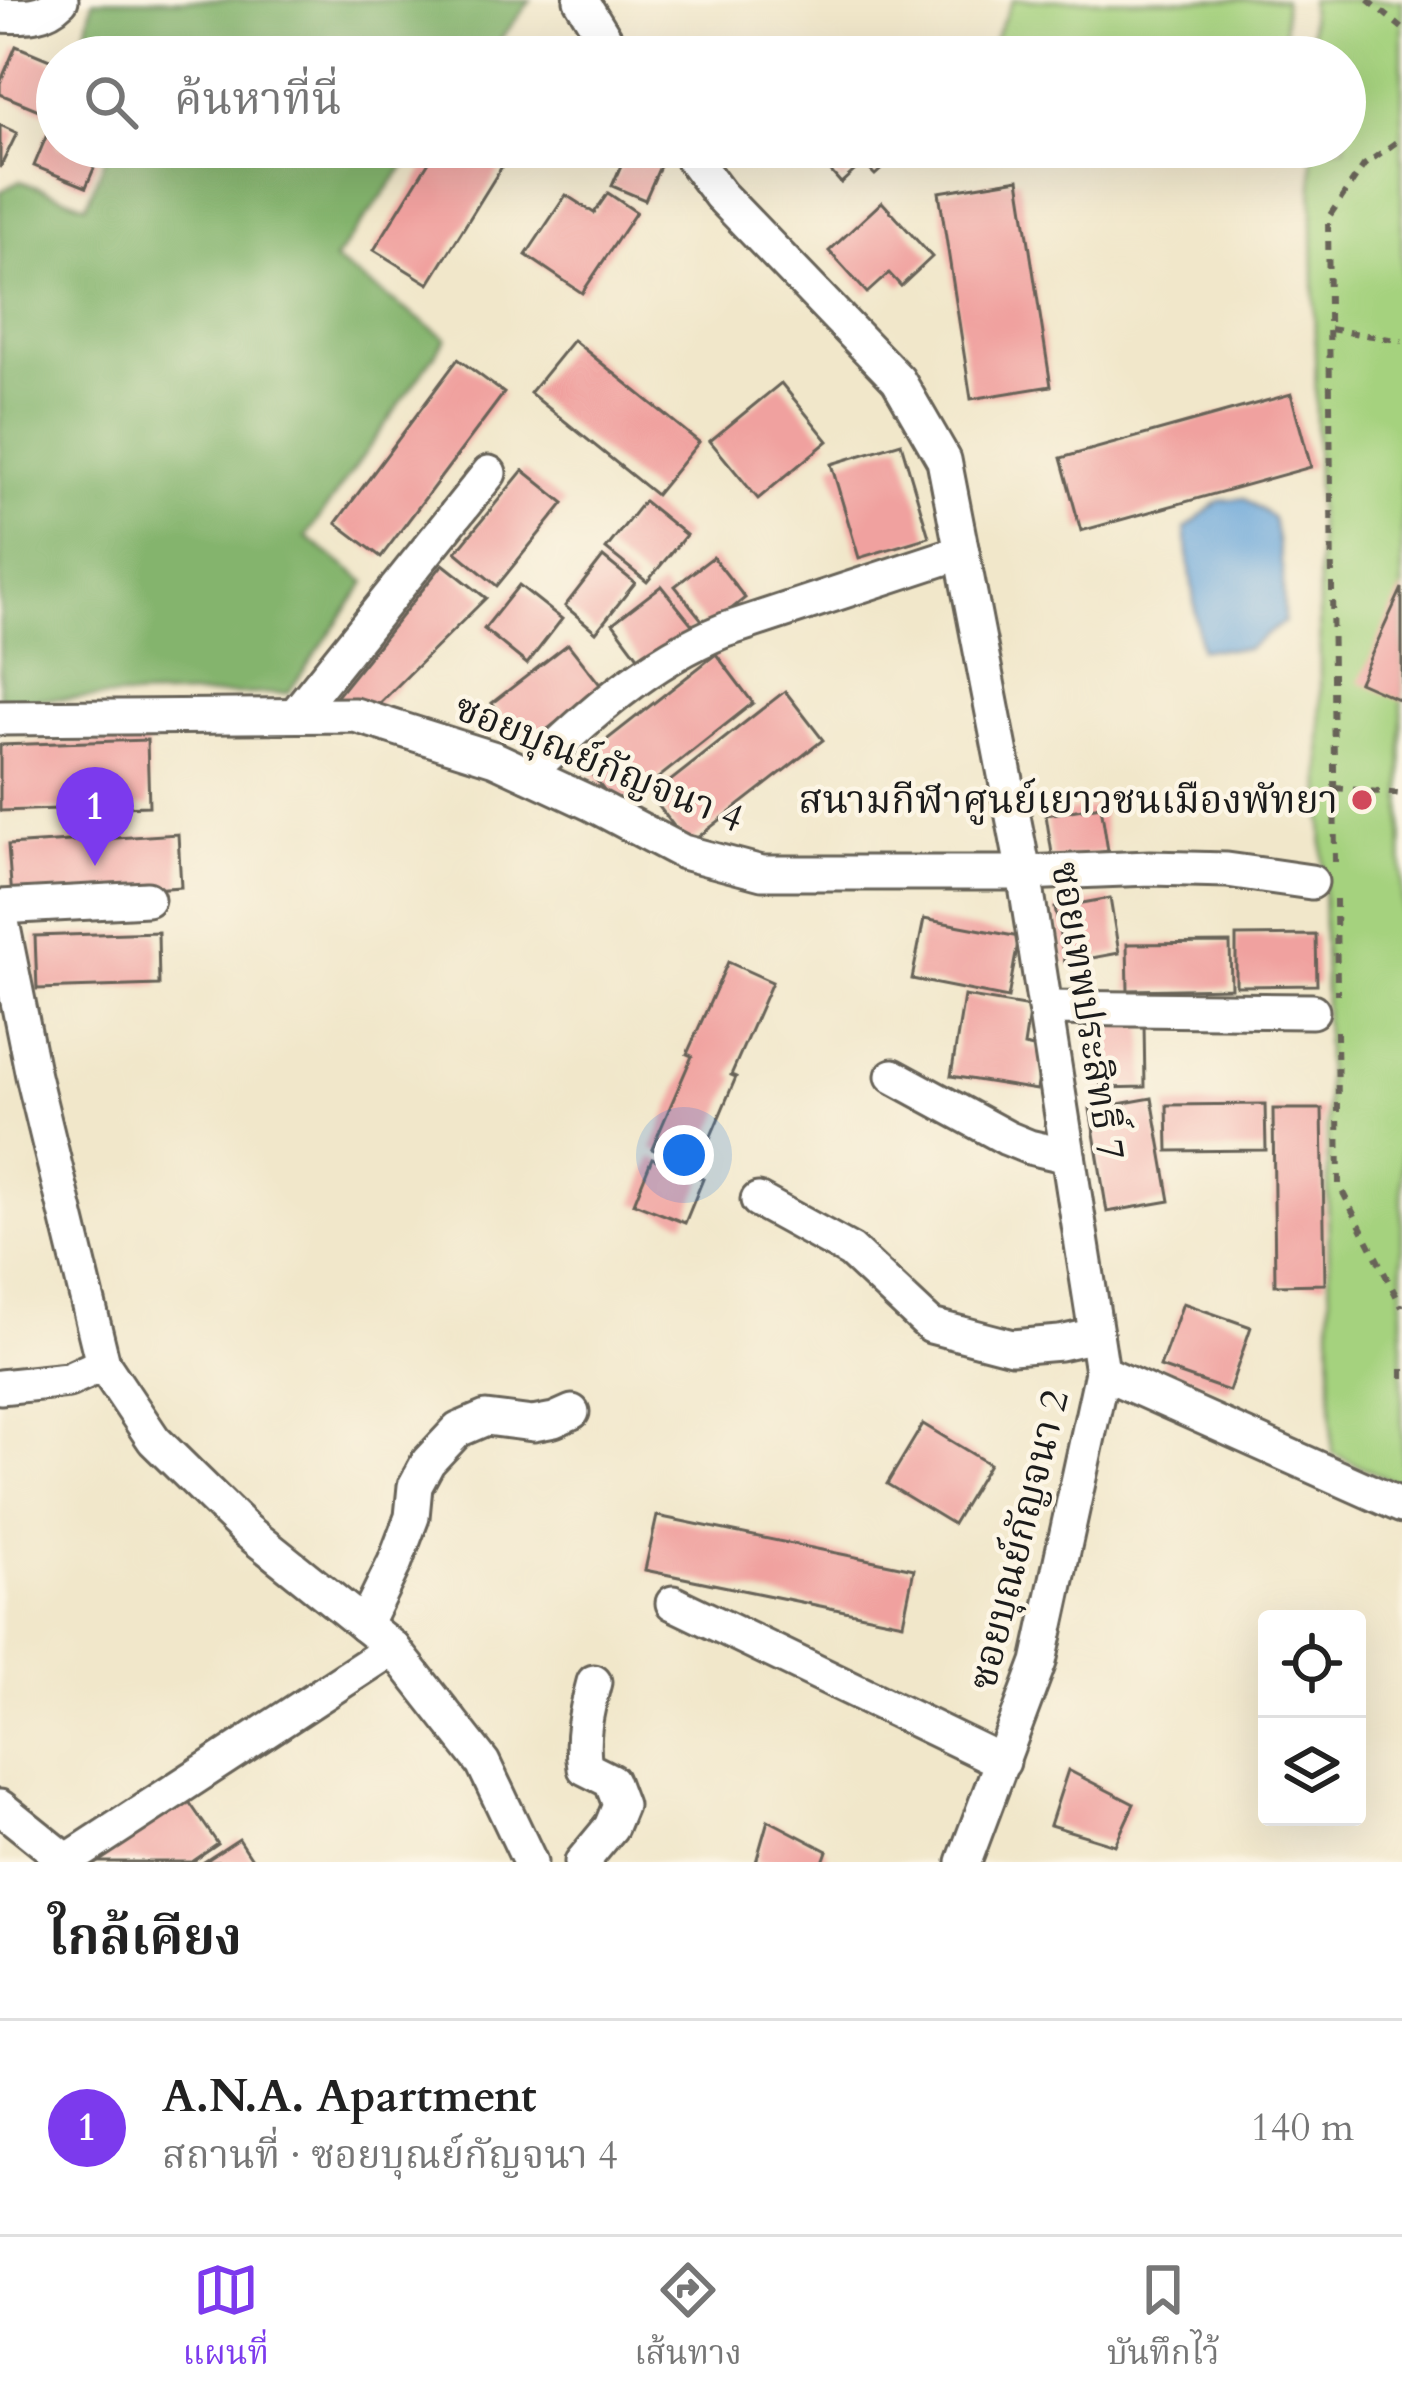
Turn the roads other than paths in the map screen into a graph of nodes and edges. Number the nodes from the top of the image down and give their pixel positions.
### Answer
1 (61, 0) edge
2 (580, 0) edge
3 (0, 15) edge
4 (603, 36) edge
5 (700, 168) edge
6 (488, 472) dead end
7 (962, 552) junction
8 (295, 715) junction
9 (0, 718) edge
10 (528, 774) junction
11 (1024, 873) junction
12 (1311, 882) dead end
13 (147, 899) dead end
14 (1, 920) edge
15 (1045, 1008) junction
16 (1329, 1010) road end
17 (893, 1076) dead end
18 (1068, 1156) junction
19 (758, 1200) dead end
20 (1096, 1335) junction
21 (103, 1364) junction
22 (1102, 1372) junction
23 (0, 1387) edge
24 (572, 1412) dead end
25 (1402, 1506) edge
26 (673, 1604) dead end
27 (364, 1625) junction
28 (393, 1648) junction
29 (594, 1682) dead end
30 (1004, 1762) junction
31 (0, 1807) edge
32 (66, 1862) edge
33 (530, 1862) edge
34 (582, 1862) edge
35 (964, 1862) edge

1 - 3 street
2 - 4 street
5 - 7 street, ซอยเทพประสิทธิ์ 7
6 - 8 street
7 - 10 street
7 - 11 street, ซอยเทพประสิทธิ์ 7
8 - 9 street, ซอยบุณย์กัญจนา 4
8 - 10 street, ซอยบุณย์กัญจนา 4
10 - 11 street, ซอยบุณย์กัญจนา 4
11 - 12 street, ซอยบุณย์กัญจนา 4
11 - 15 street, ซอยเทพประสิทธิ์ 7
13 - 14 street
14 - 21 street
15 - 16 street
15 - 18 street, ซอยเทพประสิทธิ์ 7
17 - 18 street
18 - 20 street, ซอยเทพประสิทธิ์ 7
19 - 20 street
20 - 22 street, ซอยเทพประสิทธิ์ 7
21 - 23 street
21 - 27 street
22 - 25 street
22 - 30 street, ซอยบุณย์กัญจนา 2
24 - 27 street
26 - 30 street
27 - 28 street
28 - 32 street
28 - 33 street
29 - 34 street
30 - 35 street, ซอยบุณย์กัญจนา 2
31 - 32 street

